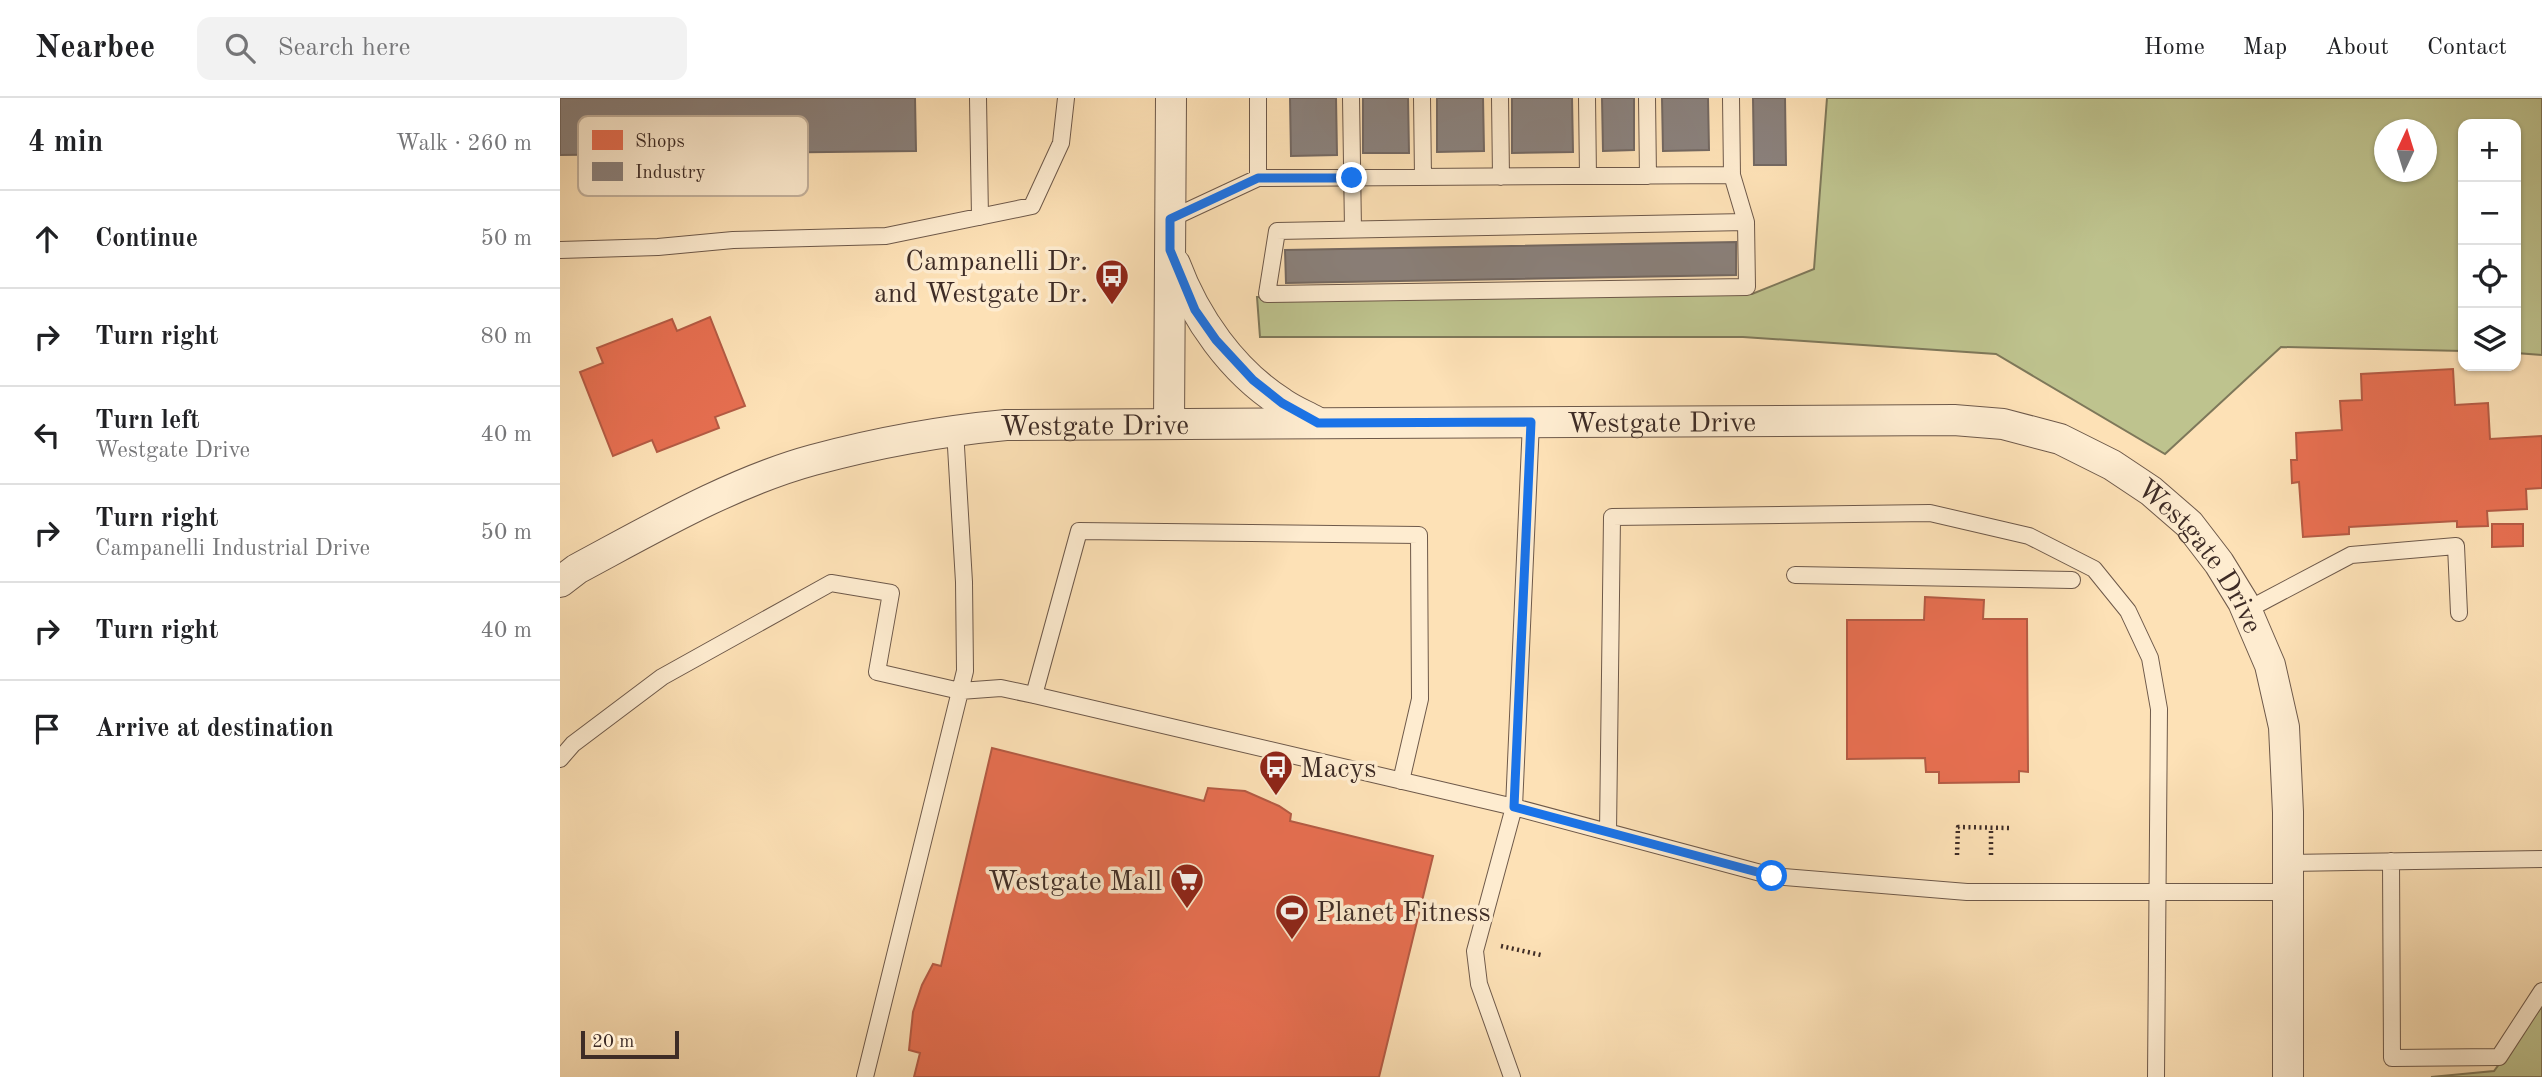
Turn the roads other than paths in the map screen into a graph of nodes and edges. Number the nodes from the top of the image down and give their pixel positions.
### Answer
1 (978, 98) edge
2 (1066, 98) edge
3 (1171, 98) edge
4 (1258, 98) edge
5 (1351, 98) edge
6 (1422, 98) edge
7 (1500, 98) edge
8 (1587, 98) edge
9 (1647, 98) edge
10 (1731, 98) edge
11 (1732, 175) junction
12 (1588, 176) junction
13 (1648, 176) junction
14 (1423, 177) junction
15 (1501, 177) junction
16 (1258, 178) junction
17 (1352, 178) junction
18 (980, 217) junction
19 (1170, 219) junction
20 (1746, 222) junction
21 (1353, 229) junction
22 (560, 250) edge
23 (1170, 250) junction
24 (1531, 422) junction
25 (1318, 423) junction
26 (1169, 424) junction
27 (955, 430) junction
28 (1795, 575) dead end
29 (2072, 580) dead end
30 (560, 582) edge
31 (2247, 610) junction
32 (2459, 613) dead end
33 (960, 691) junction
34 (1034, 695) junction
35 (560, 758) edge
36 (1401, 781) junction
37 (1514, 807) junction
38 (1608, 832) junction
39 (2542, 859) edge
40 (2391, 861) junction
41 (2288, 877) junction
42 (2159, 892) junction
43 (2542, 991) edge
44 (865, 1077) edge
45 (1512, 1077) edge
46 (2156, 1077) edge
47 (2288, 1077) edge

1 - 18 lane
2 - 18 lane
3 - 19 street
4 - 16 lane
5 - 17 lane
6 - 14 lane
7 - 15 lane
8 - 12 lane
9 - 13 lane
10 - 11 lane
11 - 13 lane
11 - 20 lane
12 - 13 lane
12 - 15 lane
14 - 15 lane
14 - 17 lane
16 - 17 lane
16 - 19 lane
17 - 21 lane
18 - 22 lane
19 - 23 street
20 - 21 lane
20 - 21 lane
23 - 25 street
23 - 26 street
24 - 25 street, Westgate Drive
24 - 31 street, Westgate Drive
24 - 37 lane
25 - 26 street, Westgate Drive
26 - 27 street, Westgate Drive
27 - 30 street, Westgate Drive
27 - 33 lane
28 - 29 lane
31 - 32 lane
31 - 41 street, Westgate Drive
33 - 34 lane
33 - 35 lane
33 - 44 lane
34 - 36 lane
34 - 36 lane
36 - 37 lane
37 - 38 lane
37 - 45 lane
38 - 42 lane
38 - 42 lane
39 - 40 lane
40 - 41 lane
40 - 43 lane
41 - 42 lane
41 - 47 street, Westgate Drive
42 - 46 lane

